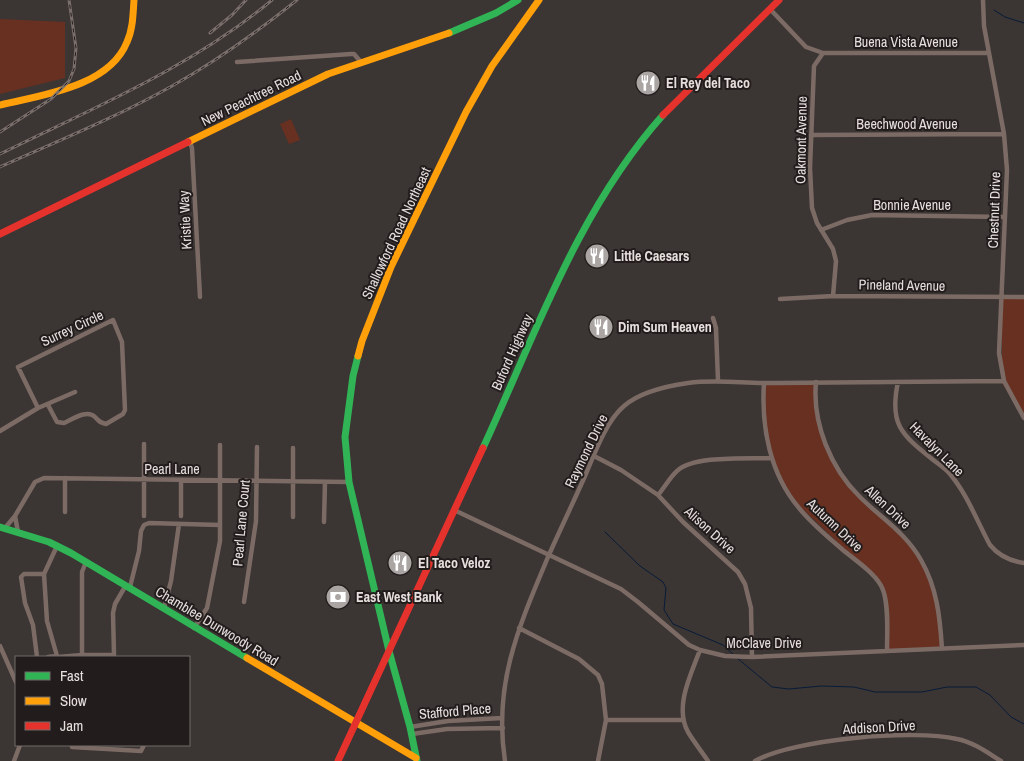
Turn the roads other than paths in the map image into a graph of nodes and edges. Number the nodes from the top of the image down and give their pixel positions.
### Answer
1 (134, 0) edge
2 (518, 0) edge
3 (539, 0) edge
4 (779, 0) edge
5 (983, 0) edge
6 (770, 9) junction
7 (823, 53) junction
8 (988, 53) junction
9 (360, 61) junction
10 (237, 62) dead end
11 (0, 105) edge
12 (1004, 134) junction
13 (811, 135) junction
14 (190, 142) junction
15 (1006, 217) junction
16 (821, 230) junction
17 (0, 234) edge
18 (832, 296) junction
19 (200, 297) dead end
20 (1024, 297) edge
21 (1002, 298) junction
22 (780, 299) dead end
23 (712, 318) dead end
24 (718, 381) junction
25 (1004, 381) junction
26 (816, 382) junction
27 (898, 382) junction
28 (764, 383) junction
29 (75, 392) dead end
30 (48, 405) junction
31 (38, 408) junction
32 (1024, 418) edge
33 (0, 431) edge
34 (144, 444) dead end
35 (220, 445) dead end
36 (257, 447) dead end
37 (293, 448) dead end
38 (594, 456) junction
39 (772, 458) junction
40 (65, 478) junction
41 (144, 480) junction
42 (181, 480) junction
43 (220, 480) junction
44 (257, 481) junction
45 (293, 481) junction
46 (325, 482) junction
47 (349, 482) junction
48 (658, 495) junction
49 (454, 510) junction
50 (65, 512) dead end
51 (15, 516) junction
52 (144, 516) dead end
53 (181, 516) dead end
54 (292, 517) dead end
55 (324, 522) dead end
56 (180, 524) junction
57 (220, 525) junction
58 (2, 527) edge
59 (18, 532) junction
60 (57, 546) junction
61 (550, 555) junction
62 (86, 562) junction
63 (1024, 563) edge
64 (43, 574) junction
65 (128, 586) junction
66 (244, 602) dead end
67 (164, 608) junction
68 (194, 628) junction
69 (519, 628) junction
70 (1024, 645) edge
71 (0, 646) edge
72 (942, 648) junction
73 (700, 650) junction
74 (887, 650) junction
75 (389, 651) junction
76 (82, 655) junction
77 (37, 656) edge
78 (58, 656) edge
79 (70, 656) edge
80 (114, 656) edge
81 (752, 656) junction
82 (8, 663) junction
83 (0, 664) edge
84 (15, 680) edge
85 (502, 718) junction
86 (606, 720) junction
87 (683, 720) junction
88 (356, 723) junction
89 (503, 728) junction
90 (411, 731) junction
91 (20, 746) edge
92 (72, 746) edge
93 (144, 746) edge
94 (416, 759) edge
95 (14, 761) edge
96 (338, 761) edge
97 (506, 761) edge
98 (598, 761) edge
99 (708, 761) edge
100 (755, 761) edge
101 (1001, 761) edge

1 - 11 street
2 - 9 street, New Peachtree Road
3 - 47 street, Shallowford Road Northeast
4 - 6 street, Buford Highway
5 - 8 street, Chestnut Drive
6 - 7 street
6 - 49 street, Buford Highway
7 - 8 street, Buena Vista Avenue
7 - 13 street, Oakmont Avenue
8 - 12 street, Chestnut Drive
9 - 10 street
9 - 14 street, New Peachtree Road
12 - 13 street, Beechwood Avenue
12 - 15 street, Chestnut Drive
13 - 16 street, Oakmont Avenue
14 - 17 street, New Peachtree Road
14 - 19 street, Kristie Way
15 - 16 street, Bonnie Avenue
15 - 21 street, Chestnut Drive
16 - 18 street, Oakmont Avenue
18 - 21 street, Pineland Avenue
18 - 22 street, Pineland Avenue
20 - 21 street, Pineland Avenue
21 - 25 street, Chestnut Drive
23 - 24 street
24 - 28 street, Raymond Drive
24 - 38 street, Raymond Drive
25 - 27 street, Raymond Drive
25 - 32 street, Chestnut Drive
26 - 27 street, Raymond Drive
26 - 28 street, Raymond Drive
26 - 72 street, Allen Drive
27 - 63 street, Havalyn Lane
28 - 39 street, Autumn Drive
29 - 30 street
30 - 31 street
30 - 31 street, Surrey Circle
31 - 33 street
34 - 41 street
35 - 43 street
36 - 44 street, Pearl Lane Court
37 - 45 street
38 - 48 street, Alison Drive
38 - 61 street, Raymond Drive
39 - 48 street
39 - 74 street, Autumn Drive
40 - 41 street, Pearl Lane
40 - 50 street
40 - 51 street, Pearl Lane
41 - 42 street, Pearl Lane
41 - 52 street
42 - 43 street, Pearl Lane
42 - 53 street
43 - 44 street, Pearl Lane
43 - 57 street
44 - 45 street, Pearl Lane
44 - 66 street, Pearl Lane Court
45 - 46 street, Pearl Lane
45 - 54 street
46 - 47 street, Pearl Lane
46 - 55 street
47 - 75 street, Shallowford Road Northeast
48 - 81 street, Alison Drive
49 - 61 street, McClave Drive
49 - 75 street, Buford Highway
51 - 58 street, Pearl Lane
51 - 59 street
56 - 57 street
56 - 65 street
56 - 67 street
57 - 68 street
58 - 59 street, Chamblee Dunwoody Road
59 - 60 street, Chamblee Dunwoody Road
60 - 62 street, Chamblee Dunwoody Road
60 - 64 street
61 - 69 street, Raymond Drive
61 - 73 street, McClave Drive
62 - 65 street, Chamblee Dunwoody Road
62 - 76 street
64 - 77 street
64 - 78 street
65 - 67 street, Chamblee Dunwoody Road
65 - 80 street
67 - 68 street, Chamblee Dunwoody Road
68 - 88 street, Chamblee Dunwoody Road
69 - 85 street, Raymond Drive
69 - 86 street
70 - 72 street, McClave Drive
71 - 82 street
72 - 74 street, McClave Drive
73 - 81 street, McClave Drive
73 - 87 street
74 - 81 street, McClave Drive
75 - 88 street, Buford Highway
75 - 90 street, Shallowford Road Northeast
76 - 79 street
76 - 80 street
82 - 83 street
82 - 84 street
85 - 89 street, Raymond Drive
85 - 90 street, Stafford Place
86 - 87 street
86 - 98 street
87 - 99 street
88 - 94 street, Chamblee Dunwoody Road
88 - 96 street, Buford Highway
89 - 90 street, Stafford Place
89 - 97 street, Raymond Drive
90 - 94 street, Shallowford Road Northeast
91 - 95 street
92 - 93 street
100 - 101 street, Addison Drive

